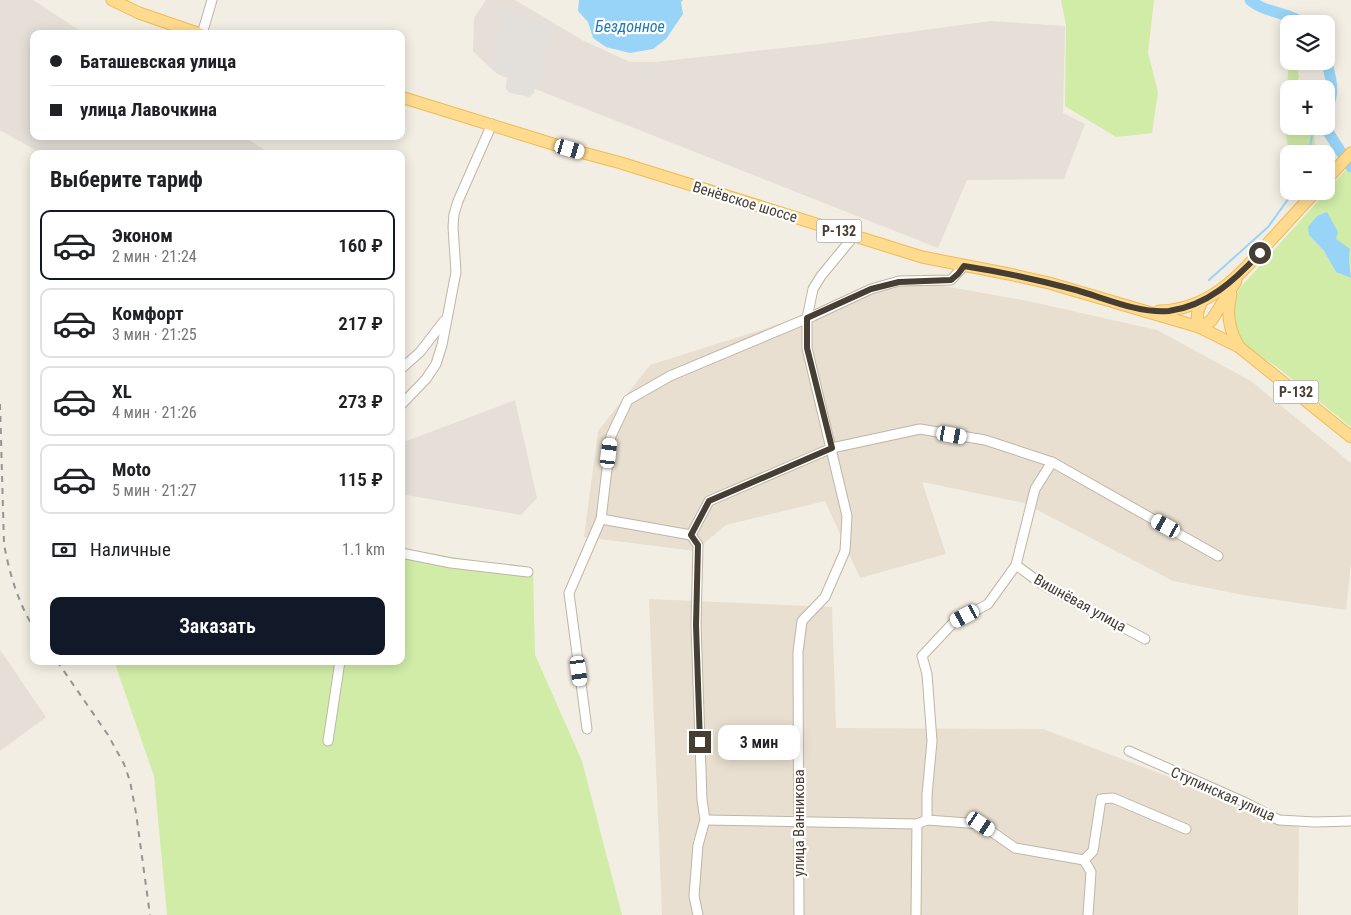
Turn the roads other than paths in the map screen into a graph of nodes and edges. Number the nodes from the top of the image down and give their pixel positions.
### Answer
1 (112, 0) edge
2 (212, 0) edge
3 (189, 30) edge
4 (202, 30) edge
5 (405, 98) edge
6 (492, 124) junction
7 (1351, 153) edge
8 (1335, 170) edge
9 (1308, 200) edge
10 (854, 236) junction
11 (964, 266) junction
12 (1238, 277) junction
13 (1232, 290) junction
14 (1202, 301) junction
15 (1141, 310) junction
16 (446, 317) junction
17 (807, 318) junction
18 (1199, 327) junction
19 (1239, 347) junction
20 (405, 365) edge
21 (405, 402) edge
22 (1351, 437) edge
23 (832, 448) junction
24 (1052, 462) junction
25 (601, 519) junction
26 (691, 535) junction
27 (405, 554) edge
28 (1218, 556) dead end
29 (1016, 565) junction
30 (528, 572) dead end
31 (1145, 639) dead end
32 (339, 665) edge
33 (588, 729) dead end
34 (328, 741) dead end
35 (1129, 752) dead end
36 (705, 820) junction
37 (927, 820) junction
38 (1351, 821) edge
39 (799, 822) junction
40 (917, 824) junction
41 (1186, 829) dead end
42 (1084, 860) junction
43 (698, 915) edge
44 (799, 915) edge
45 (916, 915) edge
46 (1088, 915) edge

1 - 3 main road
2 - 4 street
5 - 6 main road, Венёвское шоссе / Р-132
6 - 10 main road, Венёвское шоссе / Р-132
6 - 16 street
7 - 8 main road
9 - 12 main road
10 - 11 main road, Венёвское шоссе / Р-132
10 - 17 street, улица Ванникова
11 - 15 main road, Венёвское шоссе / Р-132
11 - 17 street
12 - 13 main road
12 - 14 main road
13 - 18 main road
13 - 19 main road
14 - 15 main road
14 - 18 main road
15 - 18 main road, Венёвское шоссе / Р-132
16 - 20 street
16 - 21 street
17 - 23 street, улица Ванникова
17 - 25 street
18 - 19 main road, Венёвское шоссе / Р-132
19 - 22 main road, Венёвское шоссе / Р-132
23 - 24 street
23 - 26 street
23 - 39 street, улица Ванникова
24 - 28 street
24 - 29 street
25 - 26 street
25 - 33 street
26 - 36 street
27 - 30 street
29 - 31 street, Вишнёвая улица
29 - 37 street
32 - 34 street
35 - 38 street, Ступинская улица
36 - 39 street
36 - 43 street
37 - 40 street
37 - 42 street
39 - 40 street
39 - 44 street, улица Ванникова
40 - 45 street
41 - 42 street
42 - 46 street

